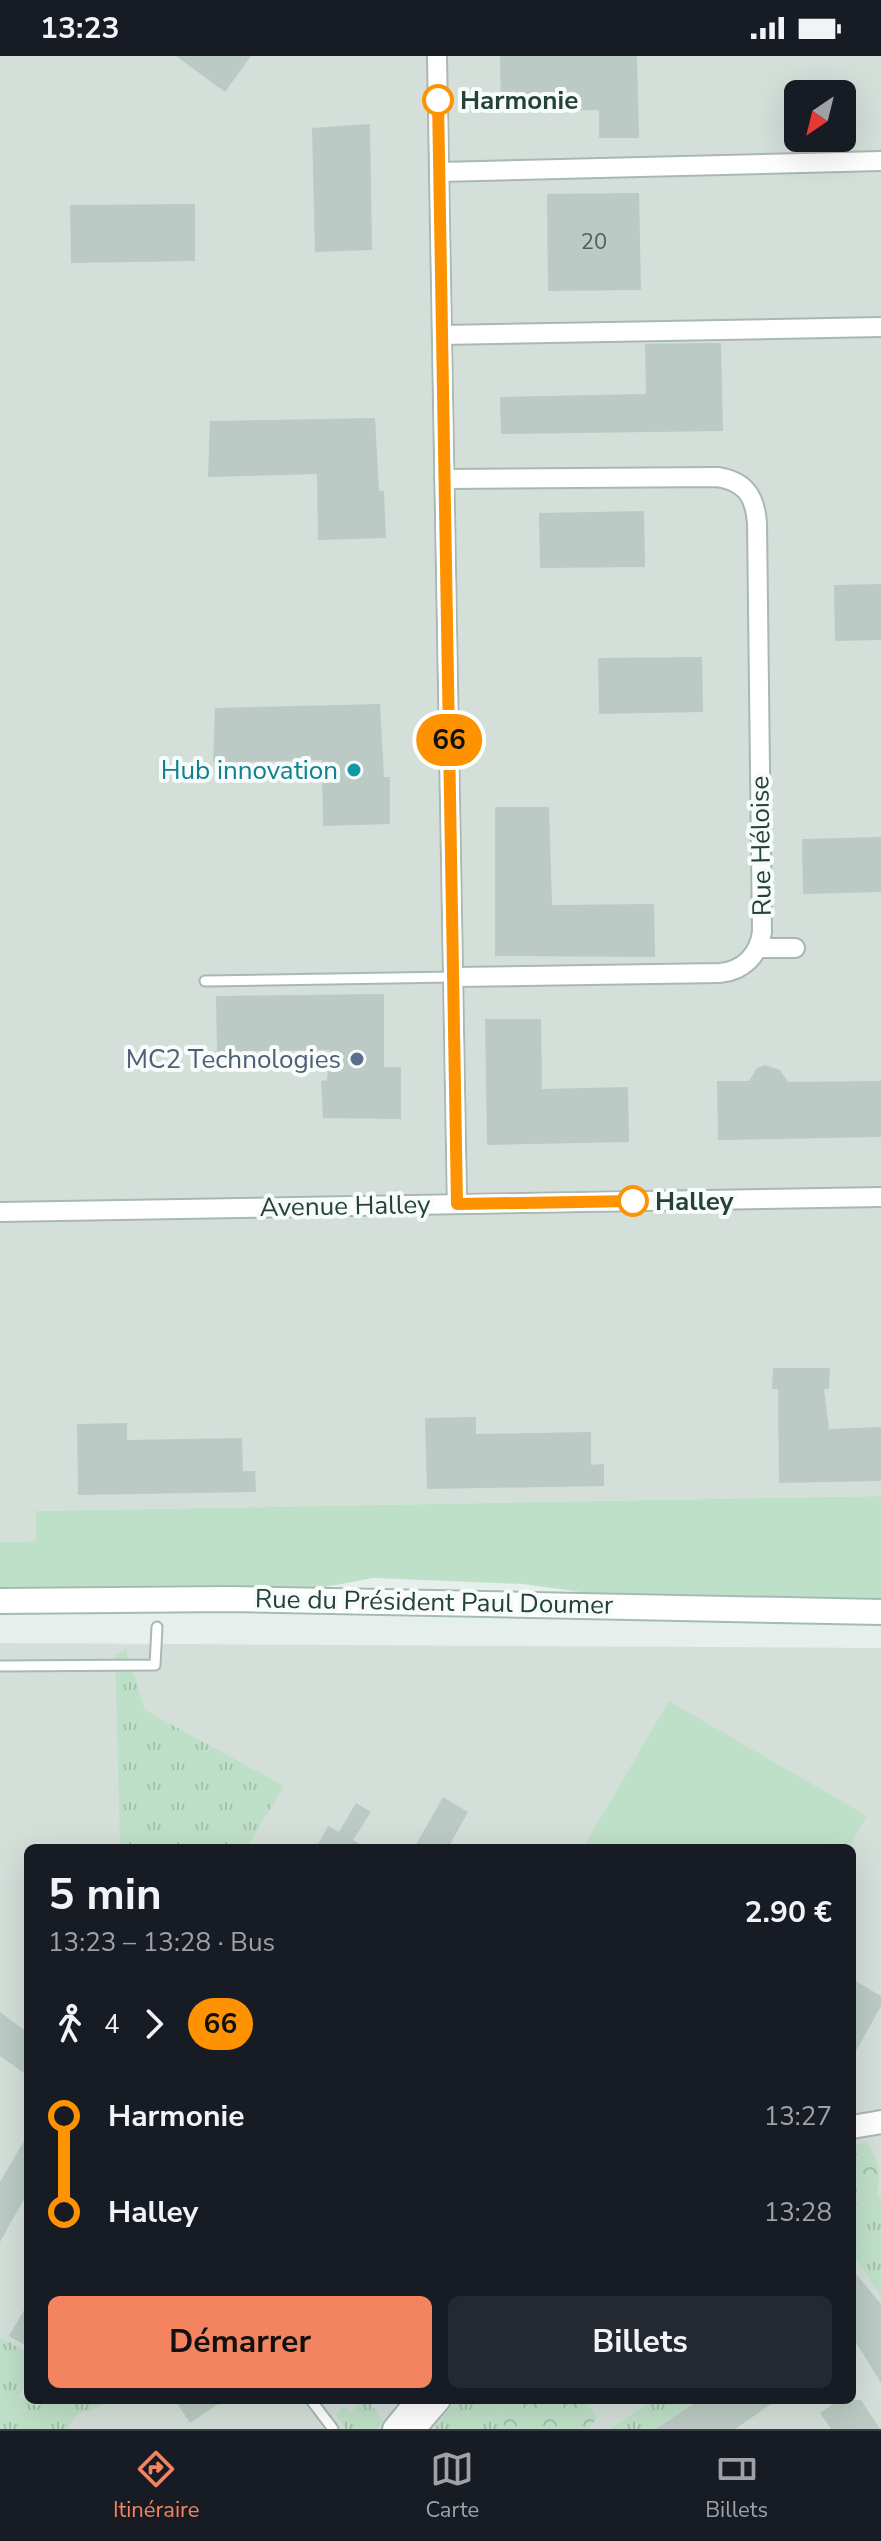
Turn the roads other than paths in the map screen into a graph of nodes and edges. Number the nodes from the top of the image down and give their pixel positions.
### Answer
1 (437, 56) edge
2 (881, 161) edge
3 (440, 172) junction
4 (881, 327) edge
5 (442, 335) junction
6 (444, 479) junction
7 (758, 948) junction
8 (795, 948) dead end
9 (453, 977) junction
10 (205, 981) dead end
11 (881, 1197) edge
12 (457, 1204) junction
13 (0, 1212) edge
14 (0, 1601) edge
15 (877, 1610) edge
16 (157, 1627) dead end
17 (0, 1666) edge
18 (881, 2122) edge
19 (856, 2126) edge
20 (314, 2404) edge
21 (415, 2404) edge
22 (436, 2404) edge
23 (333, 2429) edge
24 (394, 2429) edge
25 (414, 2429) edge

1 - 3 street
2 - 3 street
3 - 5 street
4 - 5 street
5 - 6 street
6 - 7 street, Rue Héloise
6 - 9 street
7 - 8 street
7 - 9 street, Rue Héloise
9 - 10 lane, Rue Héloise
9 - 12 street
11 - 12 street, Avenue Halley
12 - 13 street, Avenue Halley
14 - 15 main road, Rue du Président Paul Doumer
16 - 17 lane
18 - 19 street
20 - 23 lane
21 - 24 street
22 - 25 street

